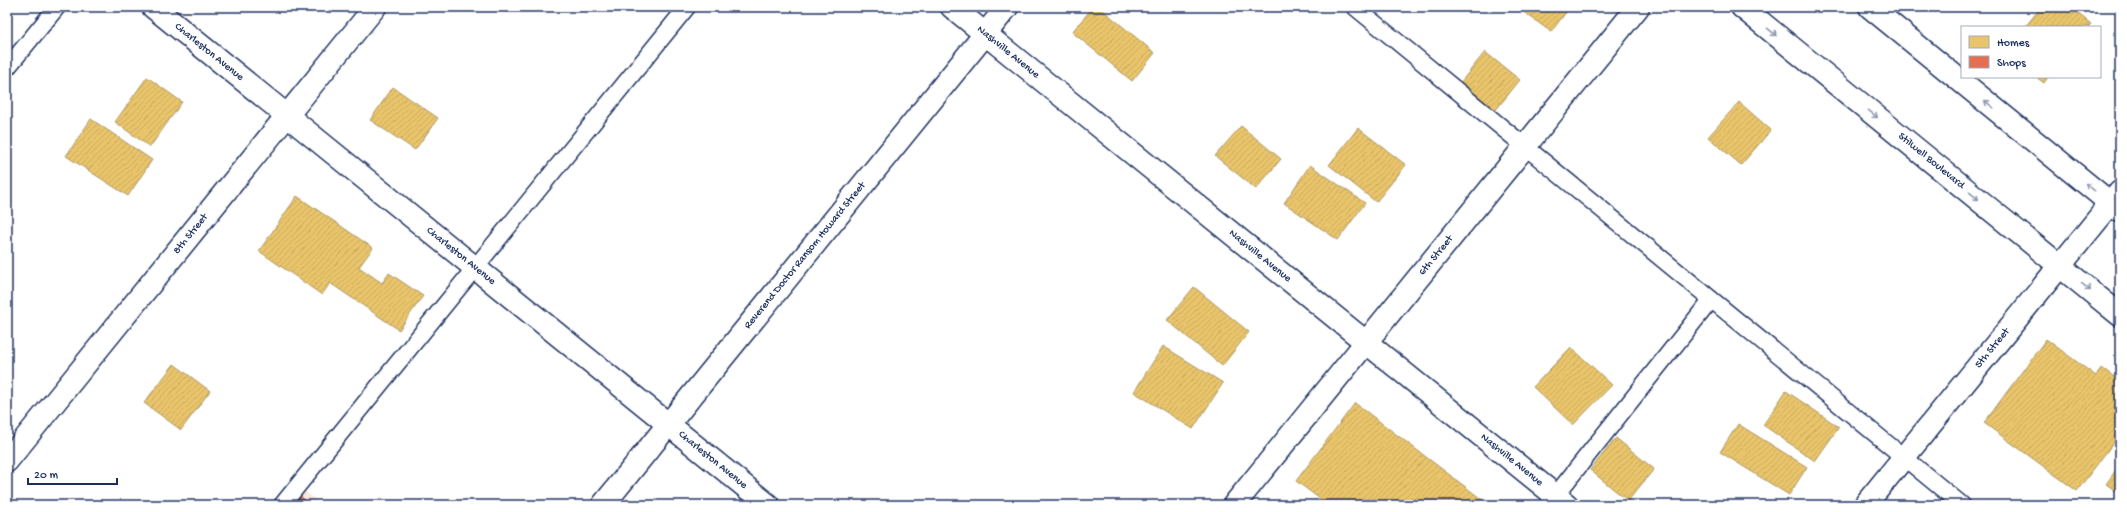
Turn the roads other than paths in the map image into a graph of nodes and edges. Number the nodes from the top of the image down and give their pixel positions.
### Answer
1 (57, 7) edge
2 (153, 7) edge
3 (374, 7) edge
4 (687, 7) edge
5 (952, 7) edge
6 (1007, 7) edge
7 (1355, 7) edge
8 (1638, 7) edge
9 (1742, 7) edge
10 (1870, 7) edge
11 (986, 34) junction
12 (7, 68) edge
13 (286, 115) junction
14 (1525, 146) junction
15 (2117, 202) edge
16 (2060, 266) junction
17 (474, 268) junction
18 (1711, 300) junction
19 (2120, 315) edge
20 (1366, 342) junction
21 (668, 424) junction
22 (1905, 457) junction
23 (7, 461) edge
24 (1557, 502) edge
25 (282, 505) edge
26 (603, 505) edge
27 (768, 505) edge
28 (1234, 505) edge
29 (1865, 505) edge
30 (1962, 505) edge

1 - 12 lane
2 - 13 street, Charleston Avenue
3 - 13 street, 8th Street
4 - 17 lane
5 - 11 street, Nashville Avenue
6 - 11 street, Reverend Doctor Ransom Howard Street
7 - 14 lane
8 - 14 street, 6th Street
9 -> 16 street, Stilwell Boulevard
15 -> 10 street
11 - 20 street, Nashville Avenue
11 - 21 street, Reverend Doctor Ransom Howard Street
13 - 17 street, Charleston Avenue
13 - 23 street, 8th Street
14 - 18 lane
14 - 20 street, 6th Street
15 - 16 street, 5th Street
16 -> 19 street, Stilwell Boulevard
16 - 22 street, 5th Street
17 - 21 street, Charleston Avenue
17 - 25 lane
18 - 22 lane
18 - 24 lane
20 - 24 street, Nashville Avenue
20 - 28 street, 6th Street
21 - 26 street, Reverend Doctor Ransom Howard Street
21 - 27 street, Charleston Avenue
22 - 29 street, 5th Street
22 - 30 lane

